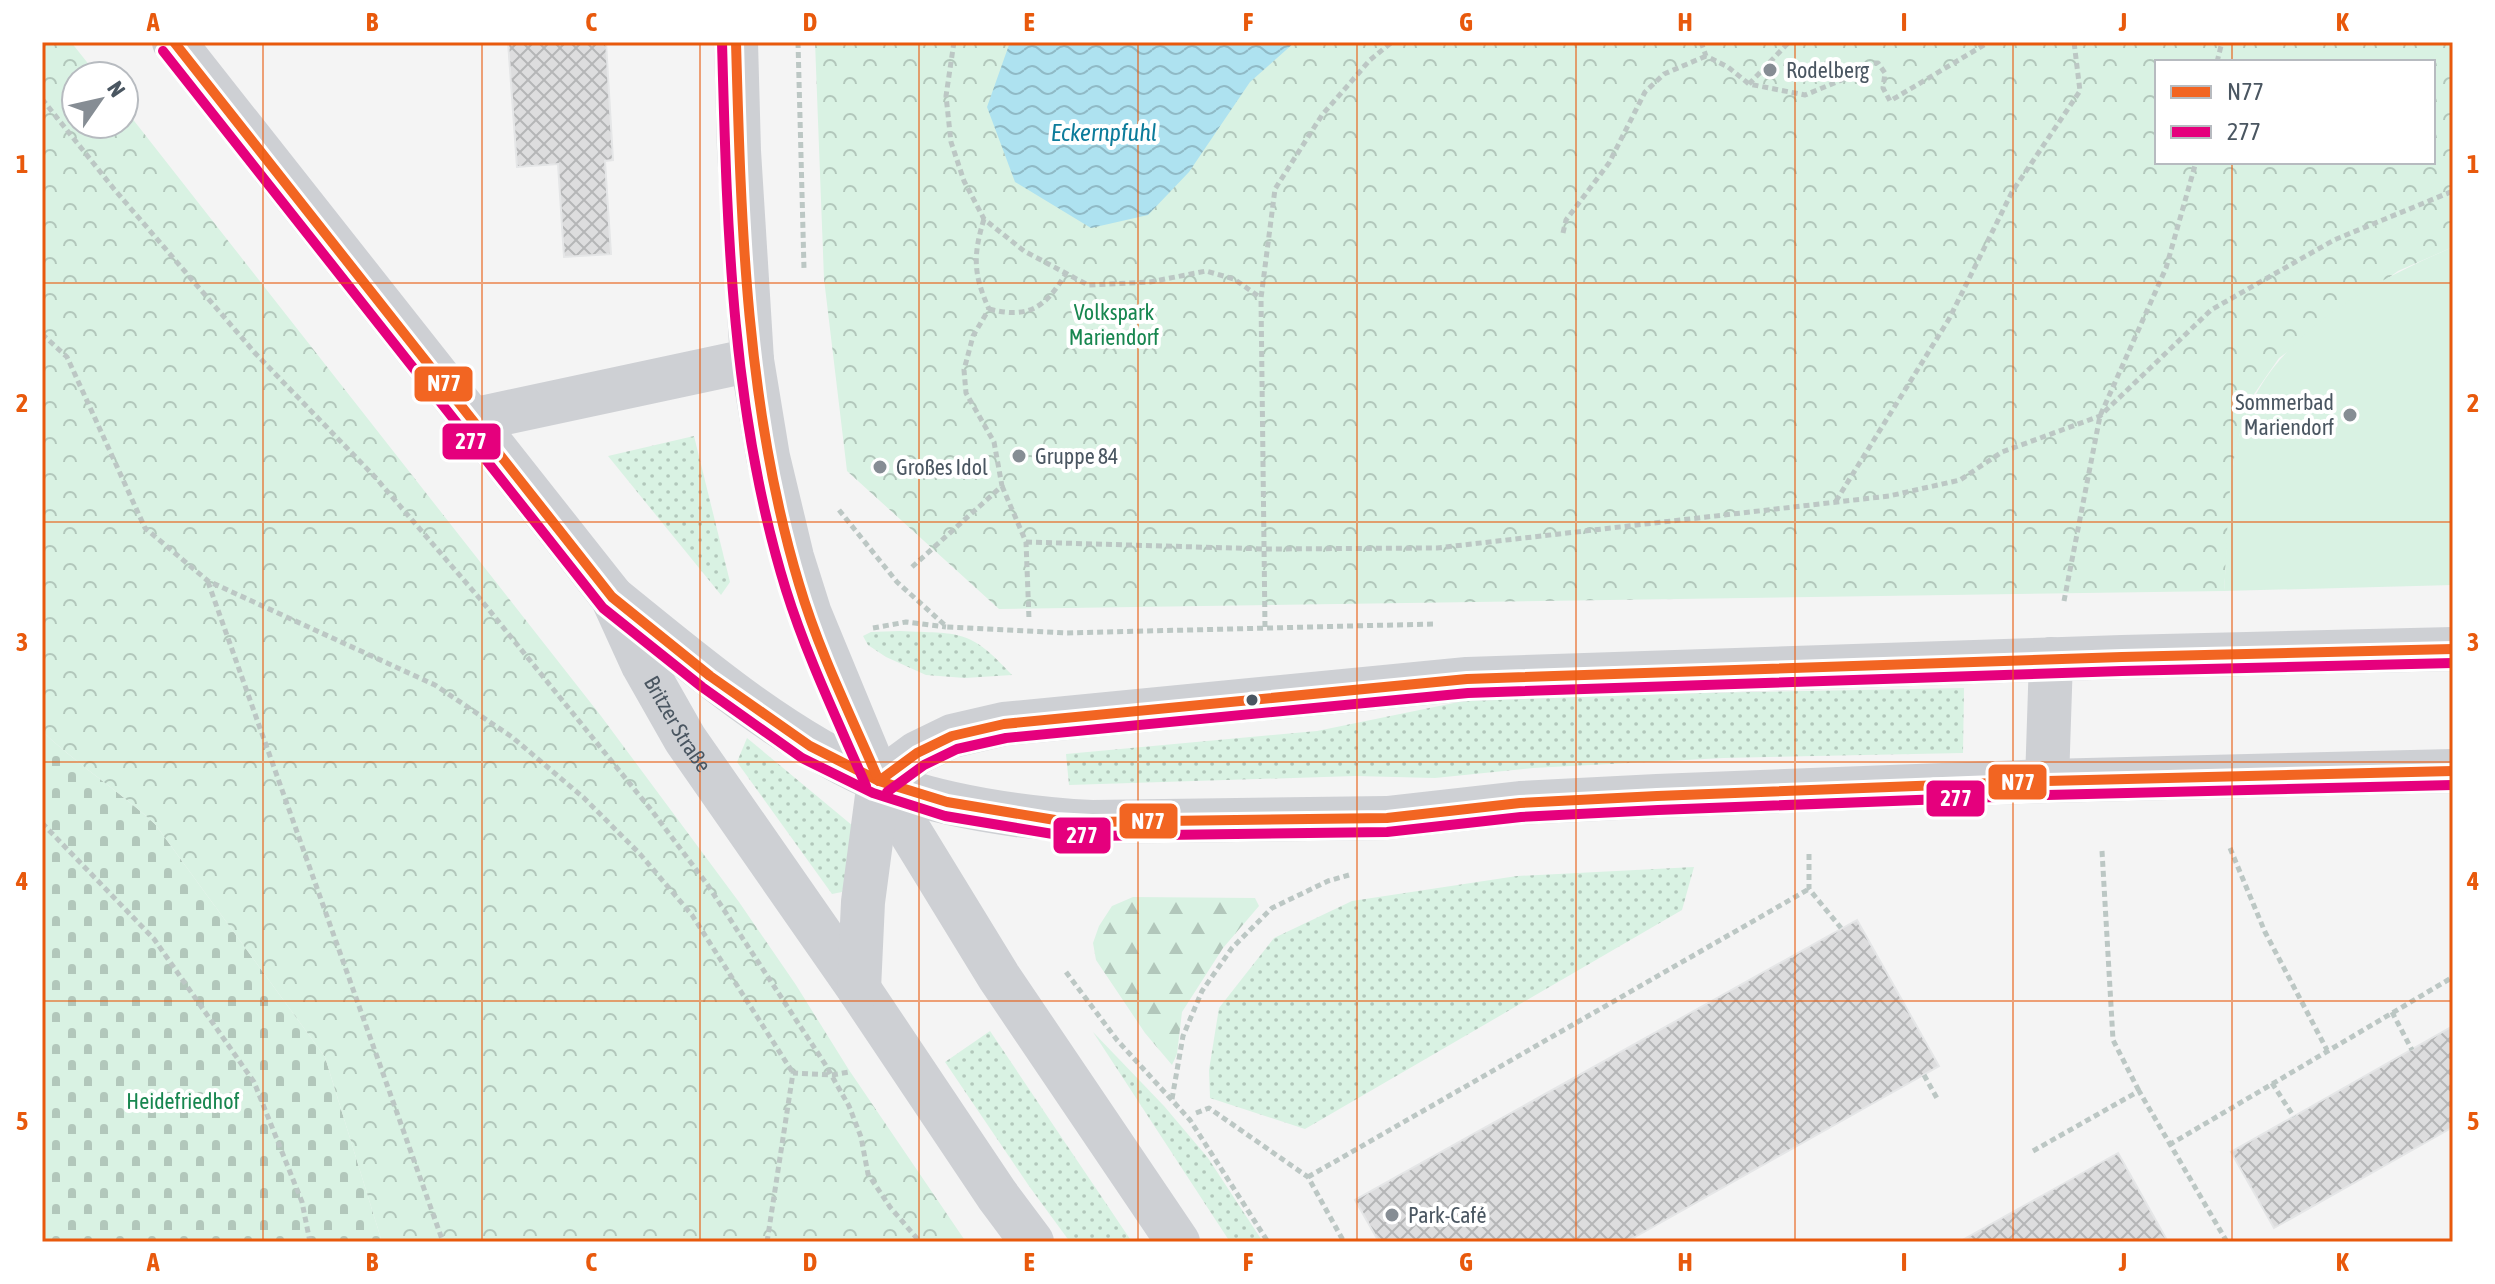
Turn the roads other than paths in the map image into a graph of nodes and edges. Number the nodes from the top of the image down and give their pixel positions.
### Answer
1 (174, 42) edge
2 (736, 42) edge
3 (752, 360) junction
4 (472, 420) junction
5 (612, 597) junction
6 (2453, 649) edge
7 (2051, 659) junction
8 (2453, 771) edge
9 (879, 781) junction
10 (2047, 781) junction
11 (859, 989) junction
12 (1032, 1242) edge
13 (1178, 1242) edge

1 - 4 street, Britzer Straße
2 - 3 street
3 - 4 street
3 - 9 street
4 - 5 street, Britzer Straße
5 - 9 street
5 - 11 street, Britzer Straße
6 - 7 street
7 - 9 street
7 - 10 street
8 - 10 street
9 - 10 street
9 - 11 street
9 - 13 street
11 - 12 street, Britzer Straße

